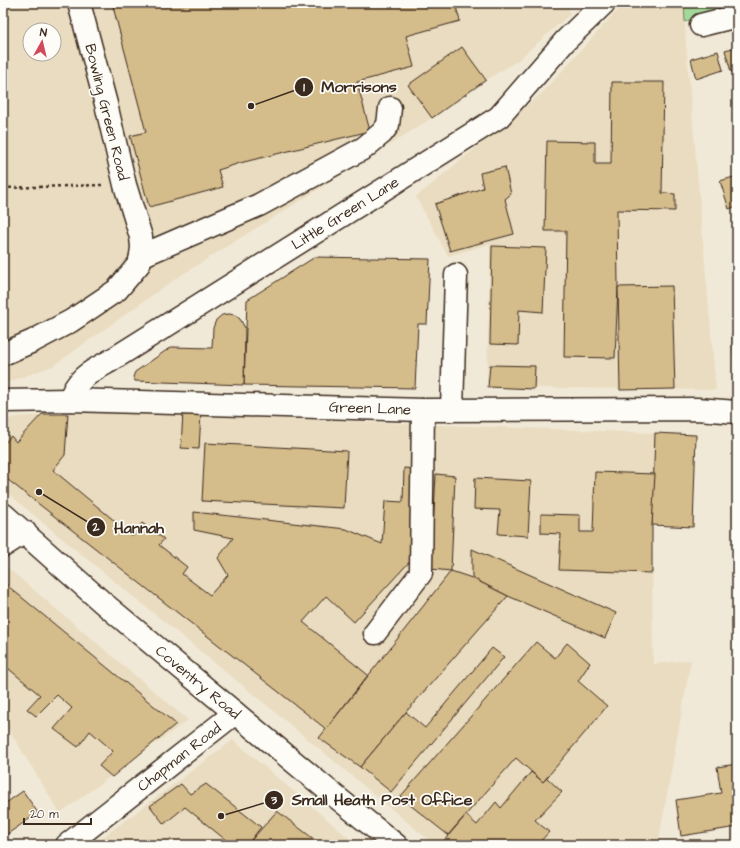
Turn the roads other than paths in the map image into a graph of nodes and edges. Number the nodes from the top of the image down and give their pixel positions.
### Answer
1 (78, 3) edge
2 (604, 3) edge
3 (737, 16) edge
4 (701, 25) dead end
5 (390, 108) dead end
6 (141, 256) junction
7 (456, 275) dead end
8 (3, 354) edge
9 (70, 400) junction
10 (3, 401) edge
11 (452, 409) junction
12 (423, 410) junction
13 (737, 412) edge
14 (3, 514) edge
15 (25, 532) junction
16 (3, 546) edge
17 (376, 632) dead end
18 (235, 713) junction
19 (67, 845) edge
20 (396, 845) edge

1 - 6 street, Bowling Green Road
2 - 9 street, Little Green Lane
3 - 4 street
5 - 6 street
6 - 8 street
7 - 11 street
9 - 10 street, Green Lane
9 - 12 street, Green Lane
11 - 12 street, Green Lane
11 - 13 street, Green Lane
12 - 17 street
14 - 15 street, Coventry Road
15 - 16 street
15 - 18 street, Coventry Road
18 - 19 street, Chapman Road
18 - 20 street, Coventry Road

